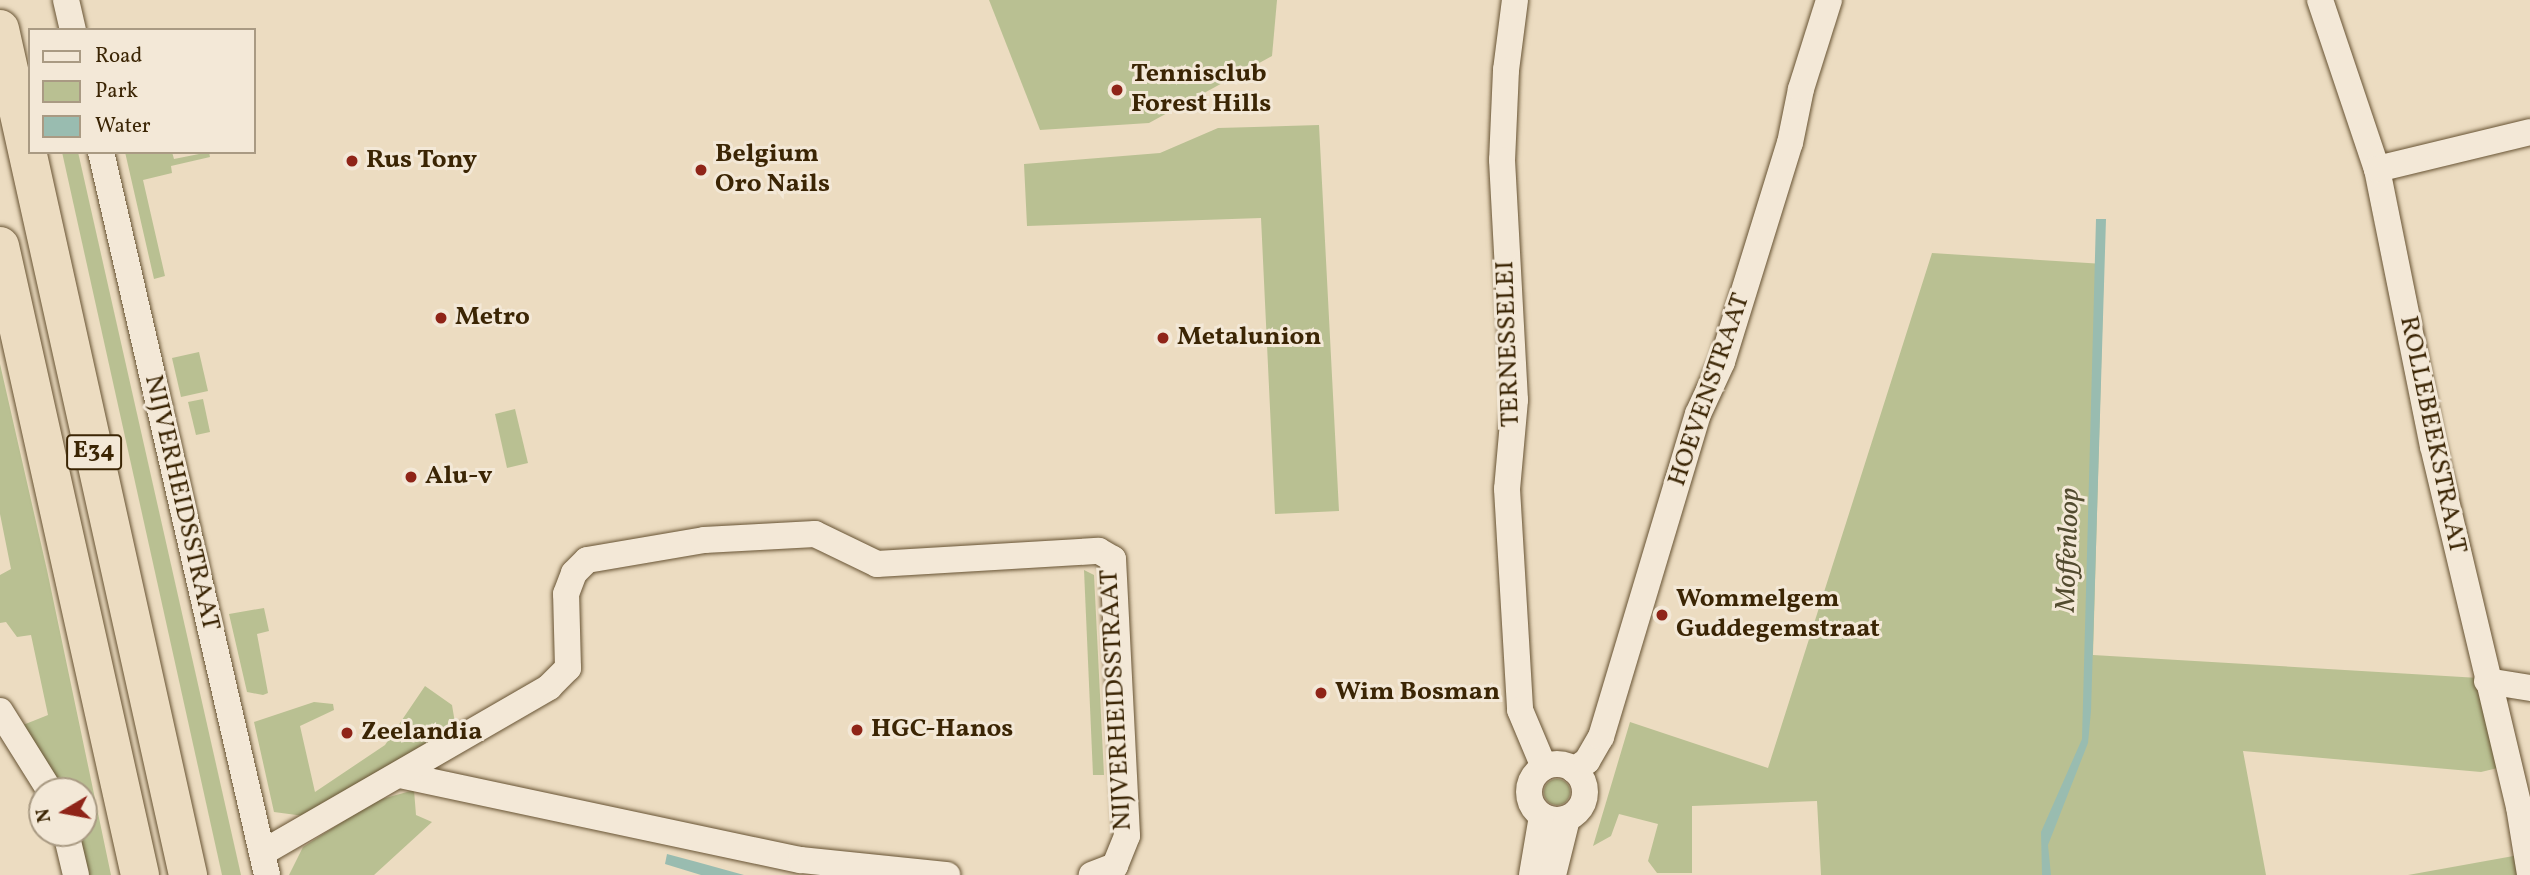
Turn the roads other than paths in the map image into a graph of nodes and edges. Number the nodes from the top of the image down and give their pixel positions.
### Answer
1 (66, 0) edge
2 (1515, 0) edge
3 (1829, 0) edge
4 (2320, 0) edge
5 (73, 28) edge
6 (0, 29) edge
7 (2530, 132) edge
8 (101, 154) edge
9 (2377, 169) junction
10 (0, 246) edge
11 (2487, 681) junction
12 (2530, 688) edge
13 (0, 711) edge
14 (1545, 768) junction
15 (1574, 770) junction
16 (400, 775) junction
17 (41, 777) edge
18 (1554, 817) junction
19 (69, 847) edge
20 (265, 864) edge
21 (2530, 874) edge
22 (76, 875) edge
23 (140, 875) edge
24 (188, 875) edge
25 (947, 875) edge
26 (1091, 875) edge
27 (1532, 875) edge
28 (1553, 875) edge

1 - 5 street
2 - 14 street, TERNESSELEI
3 - 15 street, HOEVENSTRAAT
4 - 9 street, ROLLEBEEKSTRAAT
6 - 24 highway, E34
7 - 9 street
8 - 20 street, NIJVERHEIDSSTRAAT
9 - 11 street, ROLLEBEEKSTRAAT
10 - 23 highway, E34
11 - 12 street
11 - 21 street, ROLLEBEEKSTRAAT
13 - 17 street
14 - 15 street
14 - 18 street
15 - 18 street
16 - 20 street, NIJVERHEIDSSTRAAT
16 - 25 street
16 - 26 street, NIJVERHEIDSSTRAAT
18 - 27 street
18 - 28 street
19 - 22 street

